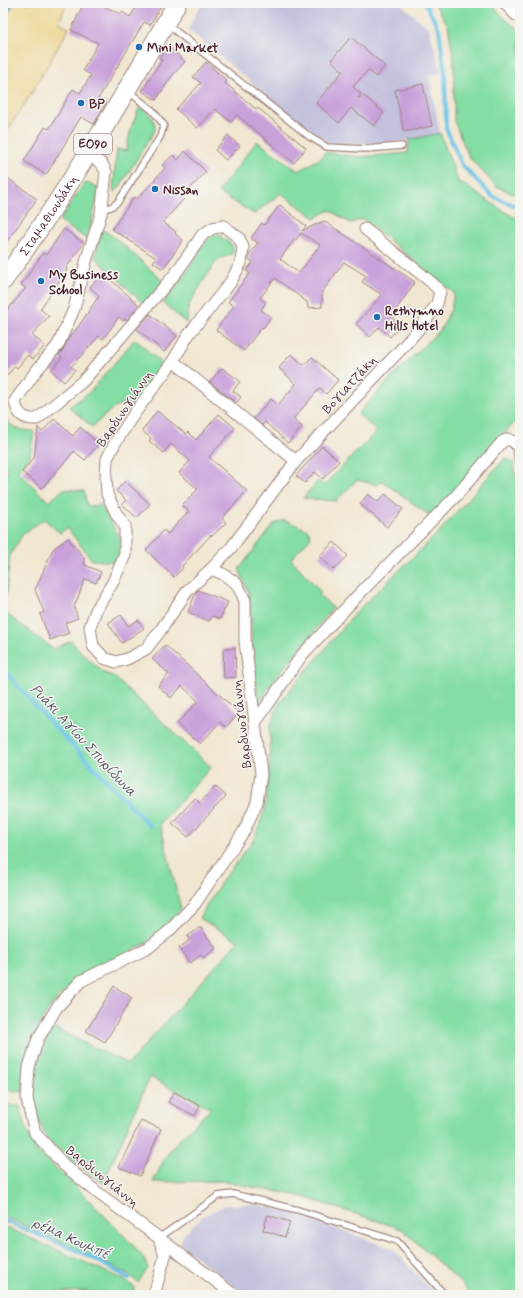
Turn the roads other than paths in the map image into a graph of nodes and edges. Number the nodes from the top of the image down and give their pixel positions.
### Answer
1 (177, 3) edge
2 (505, 3) edge
3 (520, 16) edge
4 (166, 24) junction
5 (126, 89) junction
6 (402, 146) dead end
7 (87, 154) junction
8 (101, 209) junction
9 (365, 229) dead end
10 (3, 281) edge
11 (173, 361) junction
12 (520, 458) edge
13 (296, 461) junction
14 (211, 569) junction
15 (255, 723) junction
16 (159, 1238) junction
17 (154, 1295) edge
18 (234, 1295) edge
19 (445, 1295) edge

1 - 4 main road, Σταμαθιουδάκη / ΕΟ90
2 - 3 street
4 - 5 main road, Σταμαθιουδάκη / ΕΟ90
4 - 6 lane
5 - 7 main road, Σταμαθιουδάκη / ΕΟ90
5 - 8 lane
7 - 8 street, Βαρδινογιάννη
7 - 10 main road, Σταμαθιουδάκη / ΕΟ90
8 - 11 street, Βαρδινογιάννη
9 - 13 street, Βογιατζάκη
11 - 13 street
11 - 14 street, Βαρδινογιάννη
12 - 15 street
13 - 14 street, Βογιατζάκη
14 - 15 street, Βαρδινογιάννη
15 - 16 street, Βαρδινογιάννη
16 - 17 street
16 - 18 street, Βαρδινογιάννη
16 - 19 lane

